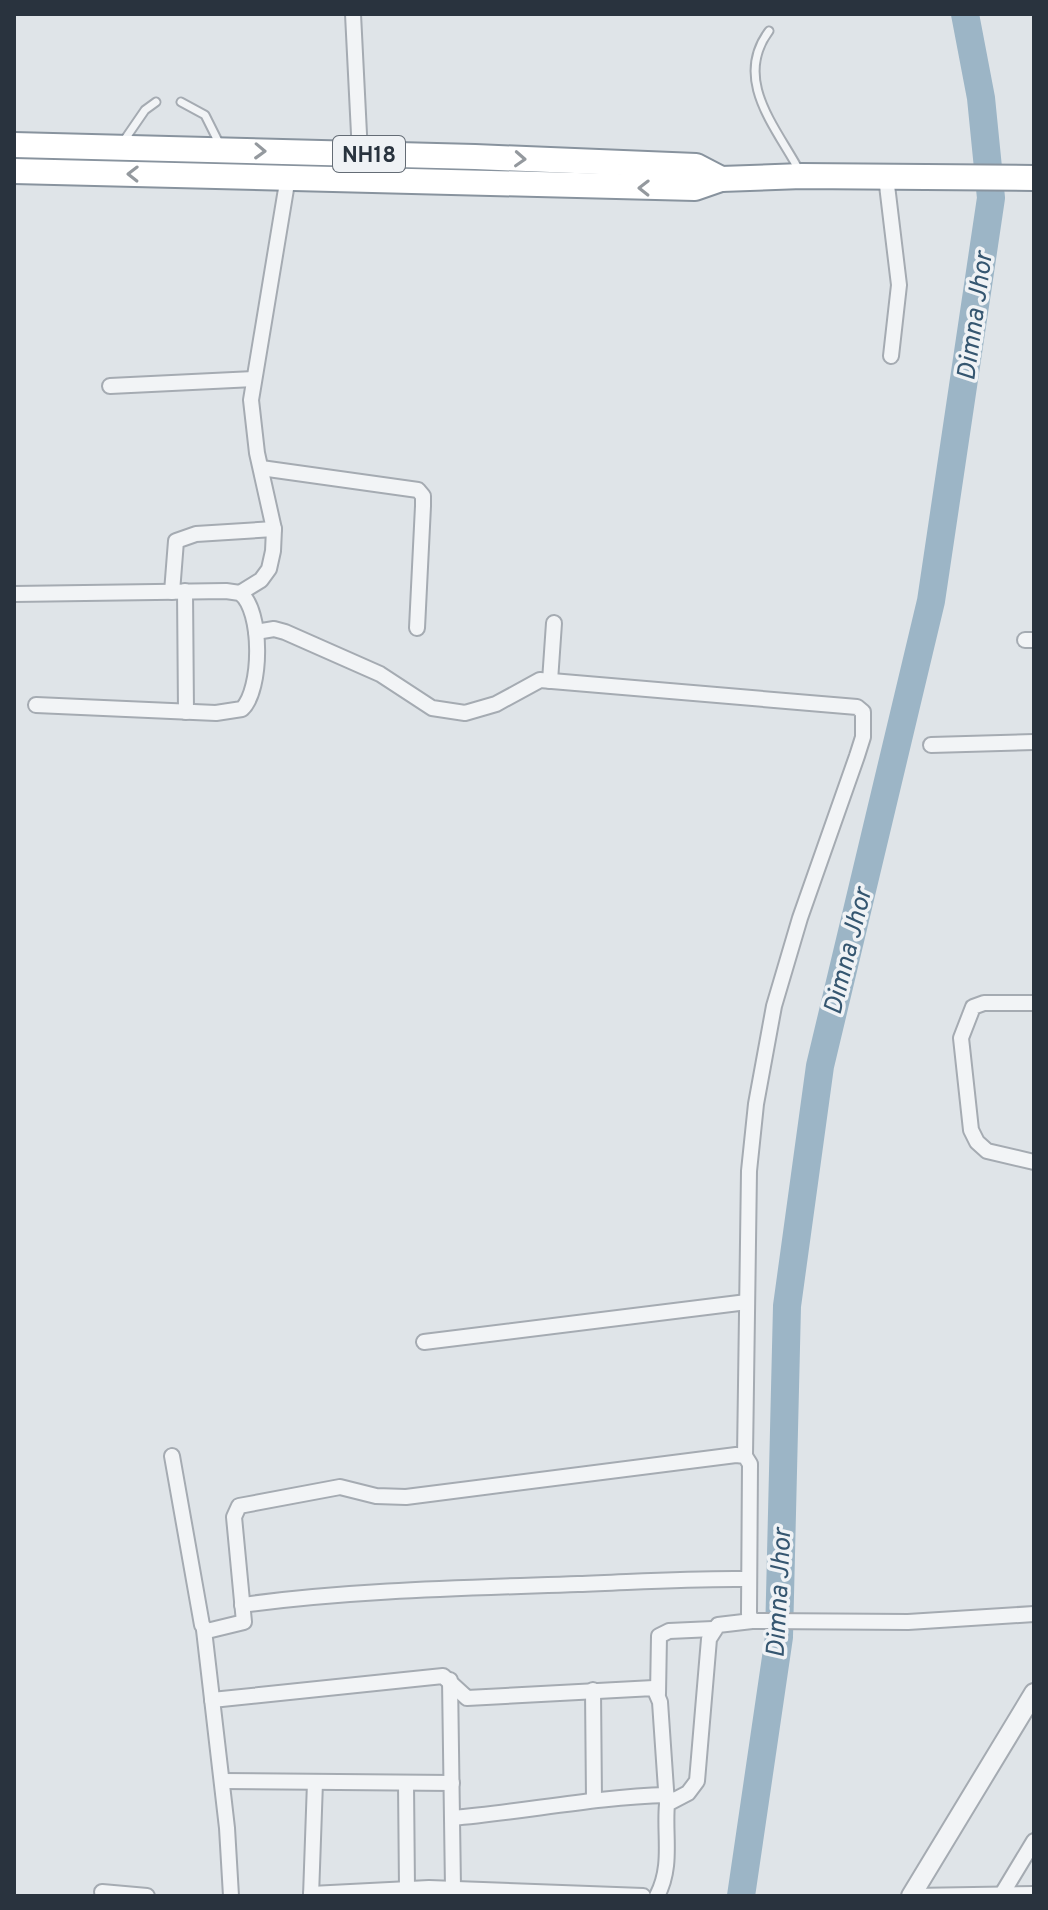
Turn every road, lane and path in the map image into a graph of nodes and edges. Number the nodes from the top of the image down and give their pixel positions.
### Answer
1 (353, 14) edge
2 (769, 31) dead end
3 (156, 102) dead end
4 (181, 102) dead end
5 (14, 145) edge
6 (120, 147) junction
7 (172, 148) junction
8 (222, 150) junction
9 (360, 154) junction
10 (14, 171) edge
11 (172, 175) junction
12 (802, 176) junction
13 (288, 177) junction
14 (886, 177) junction
15 (1034, 178) edge
16 (721, 179) junction
17 (891, 356) dead end
18 (254, 379) junction
19 (110, 386) dead end
20 (261, 468) junction
21 (274, 529) junction
22 (178, 592) junction
23 (240, 593) junction
24 (14, 594) edge
25 (554, 623) dead end
26 (417, 628) dead end
27 (256, 632) junction
28 (550, 681) junction
29 (36, 705) dead end
30 (186, 712) junction
31 (1034, 742) edge
32 (931, 745) dead end
33 (1034, 1003) edge
34 (1034, 1162) edge
35 (747, 1302) junction
36 (424, 1342) dead end
37 (172, 1456) dead end
38 (745, 1456) junction
39 (749, 1579) junction
40 (242, 1605) junction
41 (1034, 1614) edge
42 (752, 1621) junction
43 (713, 1629) junction
44 (204, 1630) junction
45 (450, 1680) junction
46 (593, 1690) junction
47 (1034, 1693) edge
48 (658, 1694) junction
49 (212, 1700) junction
50 (222, 1781) junction
51 (315, 1782) junction
52 (406, 1783) junction
53 (452, 1783) junction
54 (667, 1799) junction
55 (594, 1800) junction
56 (452, 1818) junction
57 (1034, 1841) edge
58 (407, 1889) junction
59 (446, 1891) edge
60 (102, 1892) dead end
61 (1002, 1894) junction
62 (1034, 1894) edge
63 (311, 1895) edge
64 (147, 1896) edge
65 (231, 1896) edge
66 (643, 1896) edge
67 (657, 1896) edge
68 (912, 1896) edge

1 - 9 street
2 - 12 lane
3 - 6 lane
4 - 8 lane
5 - 6 highway, NH18
6 - 7 highway, NH18
7 - 8 highway, NH18
7 - 11 highway
8 -> 9 highway, NH18
9 -> 16 highway, NH18
11 -> 10 highway, NH18
11 - 13 highway, NH18
12 - 14 highway, NH18
12 - 16 highway, NH18
16 -> 13 highway, NH18
13 - 18 street
14 - 15 highway, NH18
14 - 17 street
18 - 19 street
18 - 20 street
20 - 21 street
20 - 26 street
21 - 22 street
21 - 23 street
22 - 23 street
22 - 24 street
22 - 30 street
23 - 27 street
25 - 28 street
27 - 28 street
27 - 30 street
28 - 35 street
29 - 30 street
31 - 32 street
33 - 34 street
35 - 36 street
35 - 38 street
37 - 44 street
38 - 39 street
38 - 40 street
39 - 40 street
39 - 42 street
40 - 44 street
41 - 42 street
42 - 43 street
43 - 48 street
43 - 54 street
44 - 49 street
45 - 46 street
45 - 49 street
45 - 53 street
46 - 48 street
46 - 55 street
47 - 68 street
48 - 54 street
49 - 50 street
50 - 51 street
50 - 65 street
51 - 52 street
51 - 63 street
52 - 53 street
52 - 58 street
53 - 56 street
54 - 55 street
54 - 67 street
55 - 56 street
56 - 59 street
57 - 61 street
58 - 59 street
58 - 63 street
59 - 66 street
60 - 64 street
61 - 62 street
61 - 68 street

